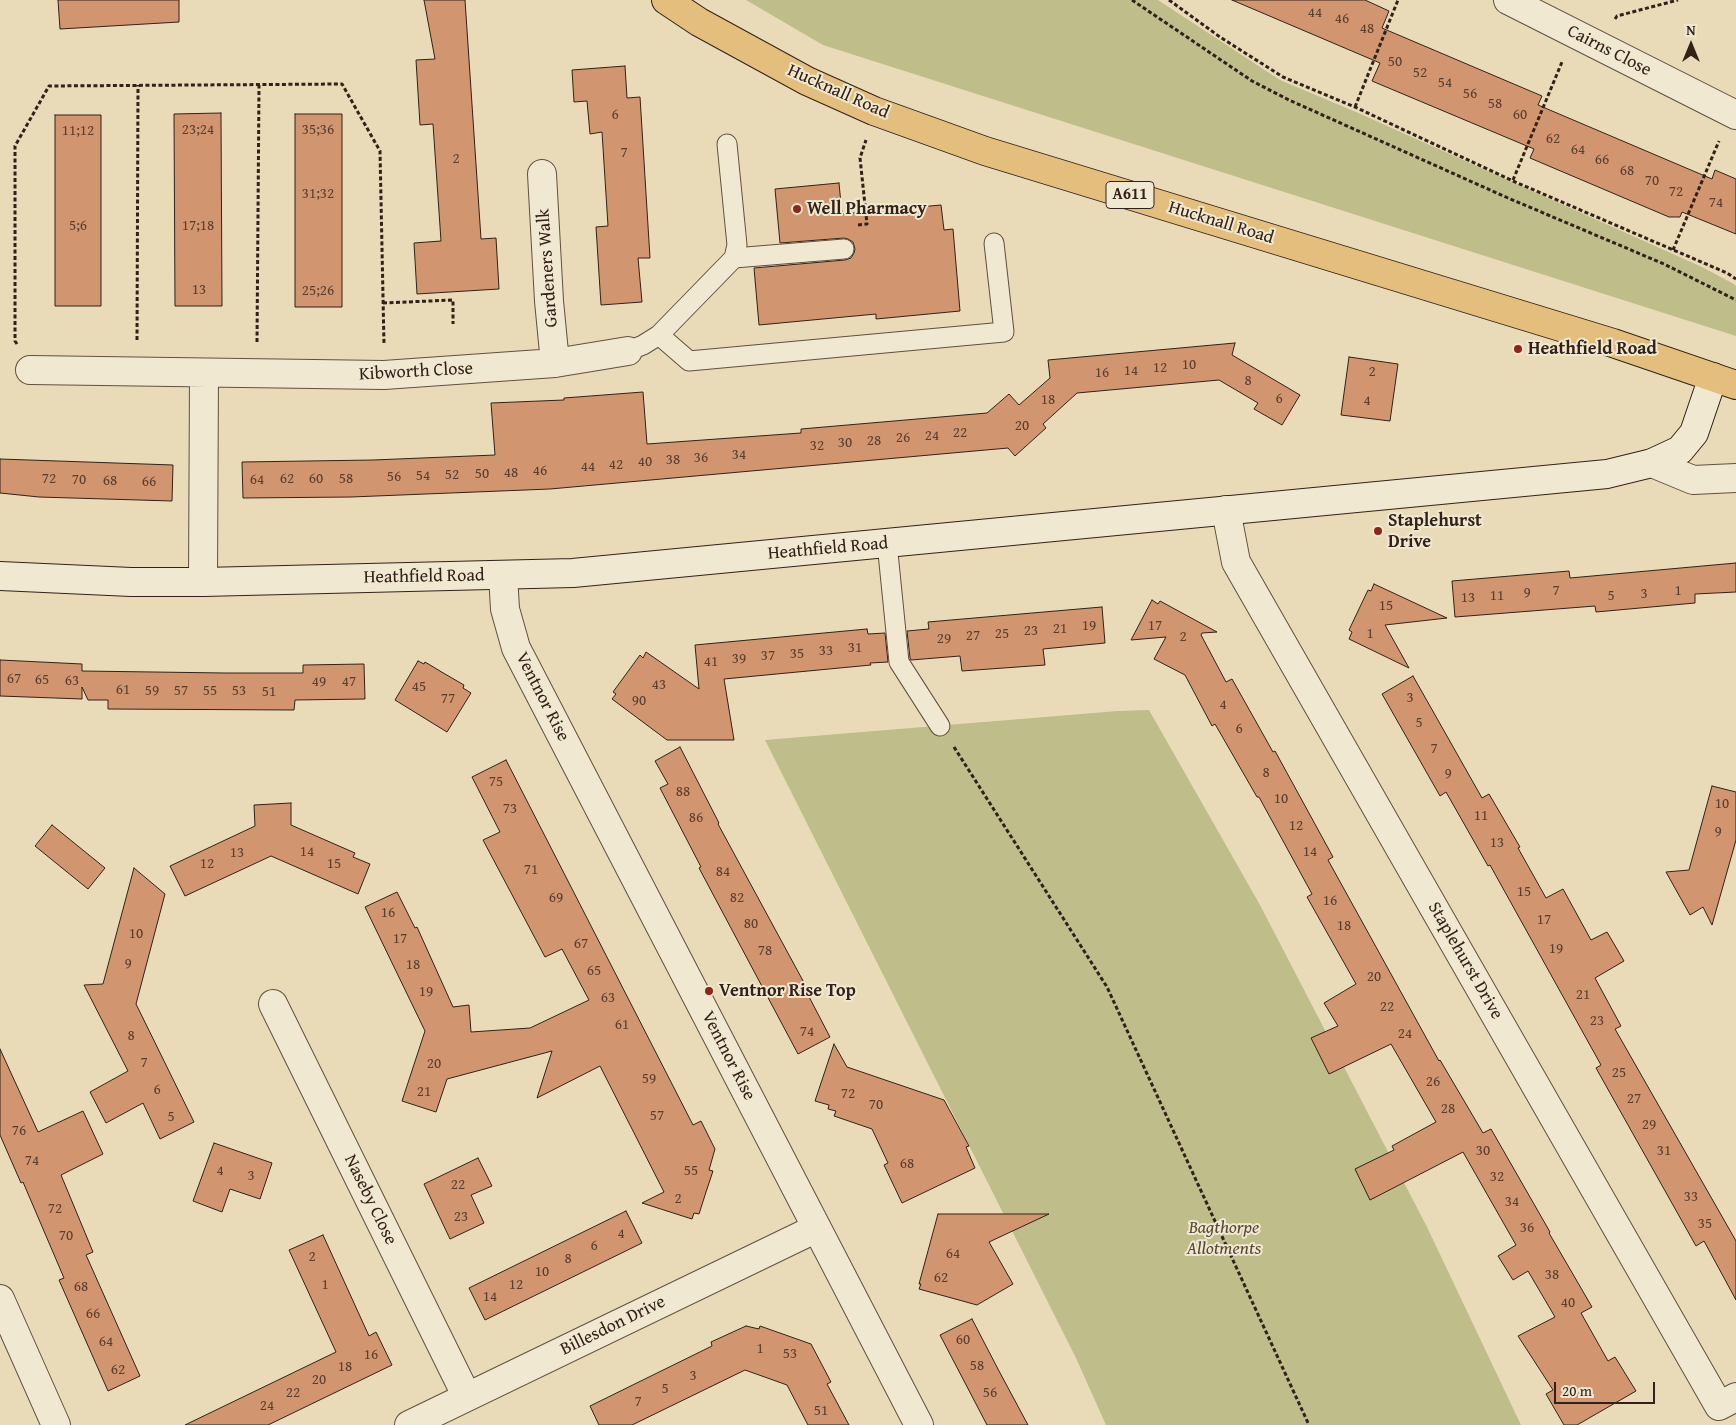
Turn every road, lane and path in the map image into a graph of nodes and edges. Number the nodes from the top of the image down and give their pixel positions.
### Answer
1 (666, 0) edge
2 (1132, 0) edge
3 (1169, 0) edge
4 (1398, 0) edge
5 (1508, 0) edge
6 (1678, 0) edge
7 (1584, 38) junction
8 (138, 85) junction
9 (259, 85) junction
10 (1355, 107) junction
11 (1733, 114) edge
12 (727, 144) dead end
13 (860, 158) dead end
14 (542, 174) dead end
15 (1513, 180) junction
16 (866, 218) dead end
17 (994, 243) dead end
18 (844, 248) dead end
19 (1673, 250) junction
20 (734, 258) junction
21 (1736, 279) edge
22 (1736, 300) edge
23 (383, 303) junction
24 (453, 324) dead end
25 (659, 335) junction
26 (628, 350) joint
27 (555, 363) junction
28 (30, 370) joint
29 (137, 372) junction
30 (204, 373) junction
31 (257, 373) junction
32 (384, 375) junction
33 (1724, 381) edge
34 (1652, 463) junction
35 (1736, 478) edge
36 (1226, 510) junction
37 (887, 543) junction
38 (503, 575) junction
39 (0, 576) edge
40 (203, 582) junction
41 (940, 726) joint
42 (273, 1004) dead end
43 (817, 1228) junction
44 (0, 1299) edge
45 (467, 1397) junction
46 (1728, 1401) edge
47 (56, 1425) edge
48 (409, 1425) edge
49 (919, 1425) edge
50 (1309, 1425) edge

1 - 33 main road, Hucknall Road / A611
2 - 22 path
3 - 10 path
4 - 10 path
5 - 7 street, Cairns Close
6 - 7 path
7 - 11 street, Cairns Close
7 - 15 path
8 - 9 path
8 - 28 path
8 - 29 path
9 - 23 path
9 - 31 path
10 - 15 path
11 - 19 path
12 - 20 lane
13 - 16 path
14 - 27 street, Gardeners Walk
15 - 19 path
17 - 25 lane
18 - 20 lane
19 - 21 path
20 - 25 lane
23 - 24 path
23 - 32 path
25 - 26 lane
26 - 27 street, Kibworth Close
27 - 32 street, Kibworth Close
28 - 29 street, Kibworth Close
29 - 30 street, Kibworth Close
30 - 31 street, Kibworth Close
30 - 40 street
31 - 32 street, Kibworth Close
33 - 34 street, Heathfield Road
34 - 35 street
34 - 36 street, Heathfield Road
36 - 37 street, Heathfield Road
36 - 46 street, Staplehurst Drive
37 - 38 street, Heathfield Road
37 - 41 lane
38 - 40 street, Heathfield Road
38 - 43 street, Ventnor Rise
39 - 40 street, Heathfield Road
41 - 50 path
42 - 45 street, Naseby Close
43 - 45 street, Billesdon Drive
43 - 49 street, Ventnor Rise
44 - 47 street
45 - 48 street, Billesdon Drive

